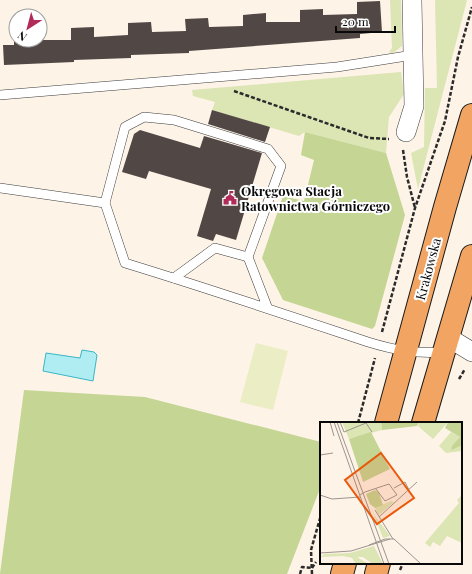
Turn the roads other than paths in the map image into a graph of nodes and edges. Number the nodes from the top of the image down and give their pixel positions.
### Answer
1 (412, 0) edge
2 (413, 56) junction
3 (0, 95) edge
4 (472, 115) edge
5 (406, 132) road end
6 (0, 188) edge
7 (105, 203) junction
8 (472, 256) edge
9 (248, 257) junction
10 (174, 278) junction
11 (268, 309) junction
12 (447, 345) junction
13 (405, 352) junction
14 (472, 352) edge
15 (386, 422) edge
16 (423, 422) edge
17 (345, 564) edge
18 (379, 564) edge
19 (342, 574) edge
20 (376, 574) edge

1 - 2 street
2 - 3 lane
2 - 5 street
4 - 13 main road, Krakowska
6 - 7 lane
7 - 9 lane
7 - 10 lane
8 - 12 main road
9 - 10 lane
9 - 11 lane
10 - 11 lane
11 - 13 lane
12 - 13 lane
12 - 14 street
12 - 16 main road
13 - 15 main road, Krakowska
17 - 19 main road
18 - 20 main road

